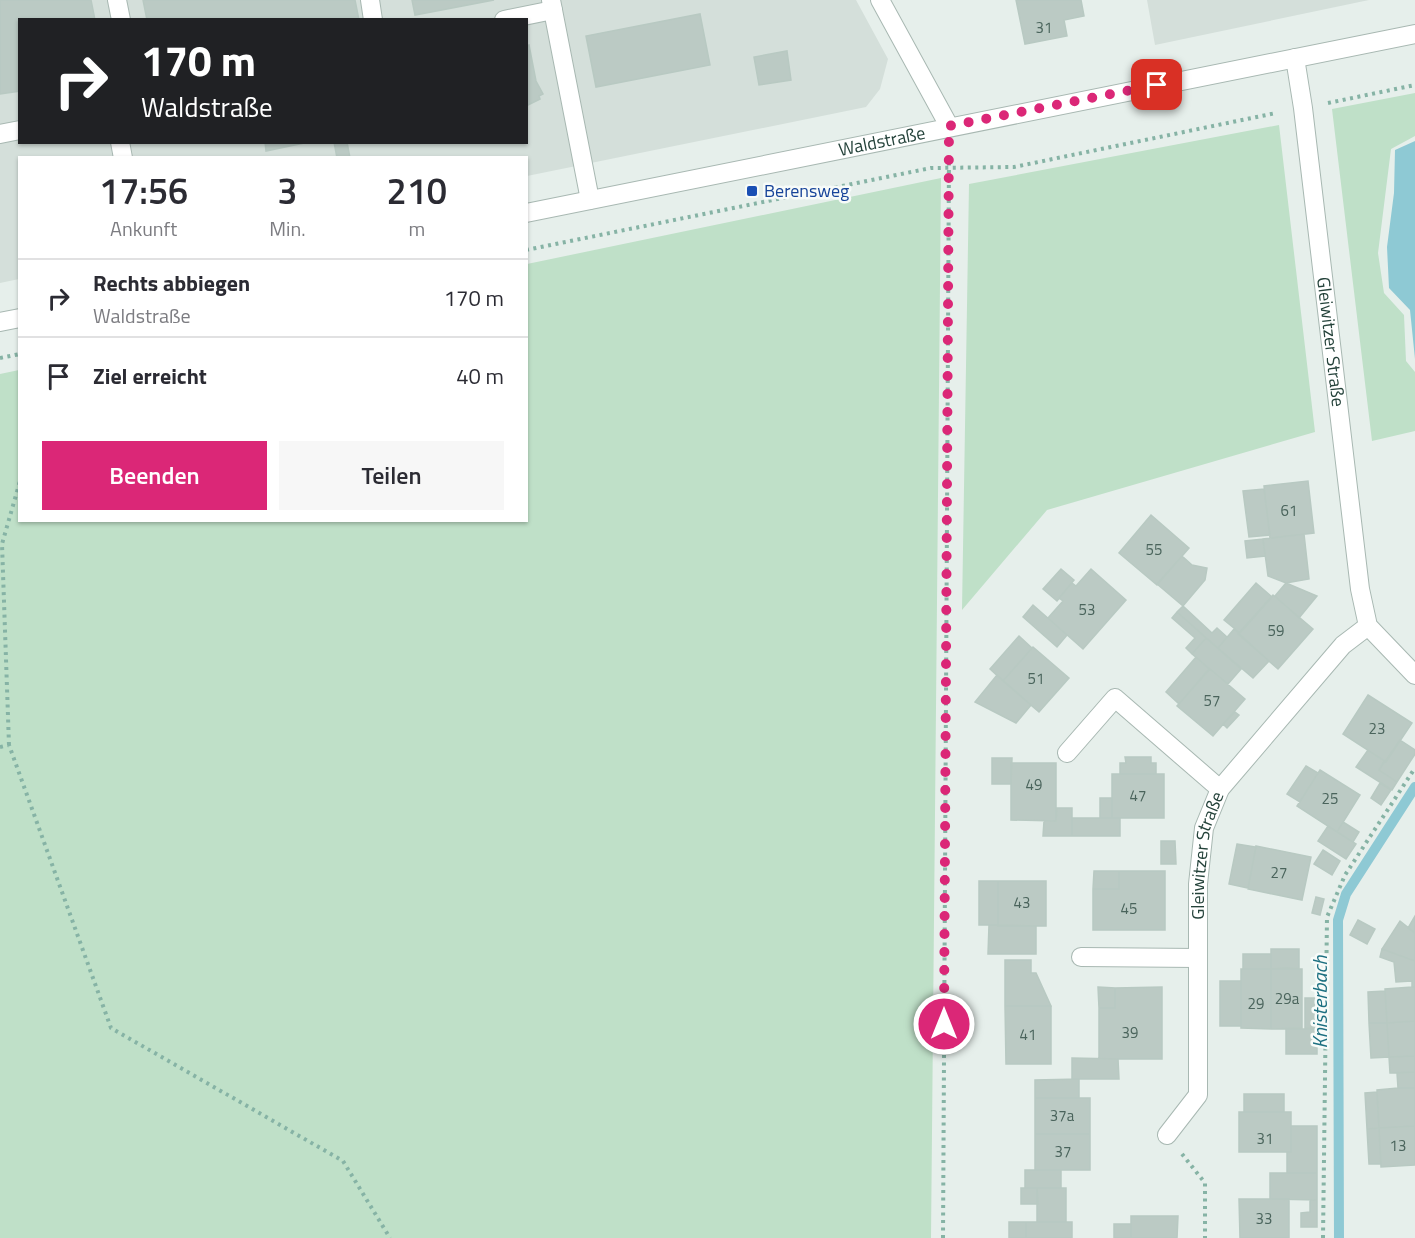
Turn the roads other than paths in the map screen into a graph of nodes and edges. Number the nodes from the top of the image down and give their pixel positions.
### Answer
1 (117, 0) edge
2 (370, 0) edge
3 (880, 0) edge
4 (552, 5) edge
5 (121, 18) edge
6 (373, 18) edge
7 (510, 18) edge
8 (1415, 34) edge
9 (1295, 58) junction
10 (949, 126) junction
11 (18, 130) edge
12 (0, 134) edge
13 (590, 200) junction
14 (528, 213) edge
15 (18, 318) edge
16 (0, 322) edge
17 (1368, 626) junction
18 (1415, 675) edge
19 (1067, 753) dead end
20 (1220, 789) junction
21 (1081, 957) dead end
22 (1198, 958) junction
23 (1167, 1135) road end

1 - 5 street
2 - 6 street
3 - 10 street
4 - 7 street
4 - 13 street
8 - 9 street, Waldstraße
9 - 10 street, Waldstraße
9 - 17 street, Gleiwitzer Straße
10 - 13 street, Waldstraße
11 - 12 street
13 - 14 street, Waldstraße
15 - 16 street
17 - 18 street
17 - 20 street, Gleiwitzer Straße
19 - 20 street
20 - 22 street, Gleiwitzer Straße
21 - 22 street
22 - 23 street, Gleiwitzer Straße

